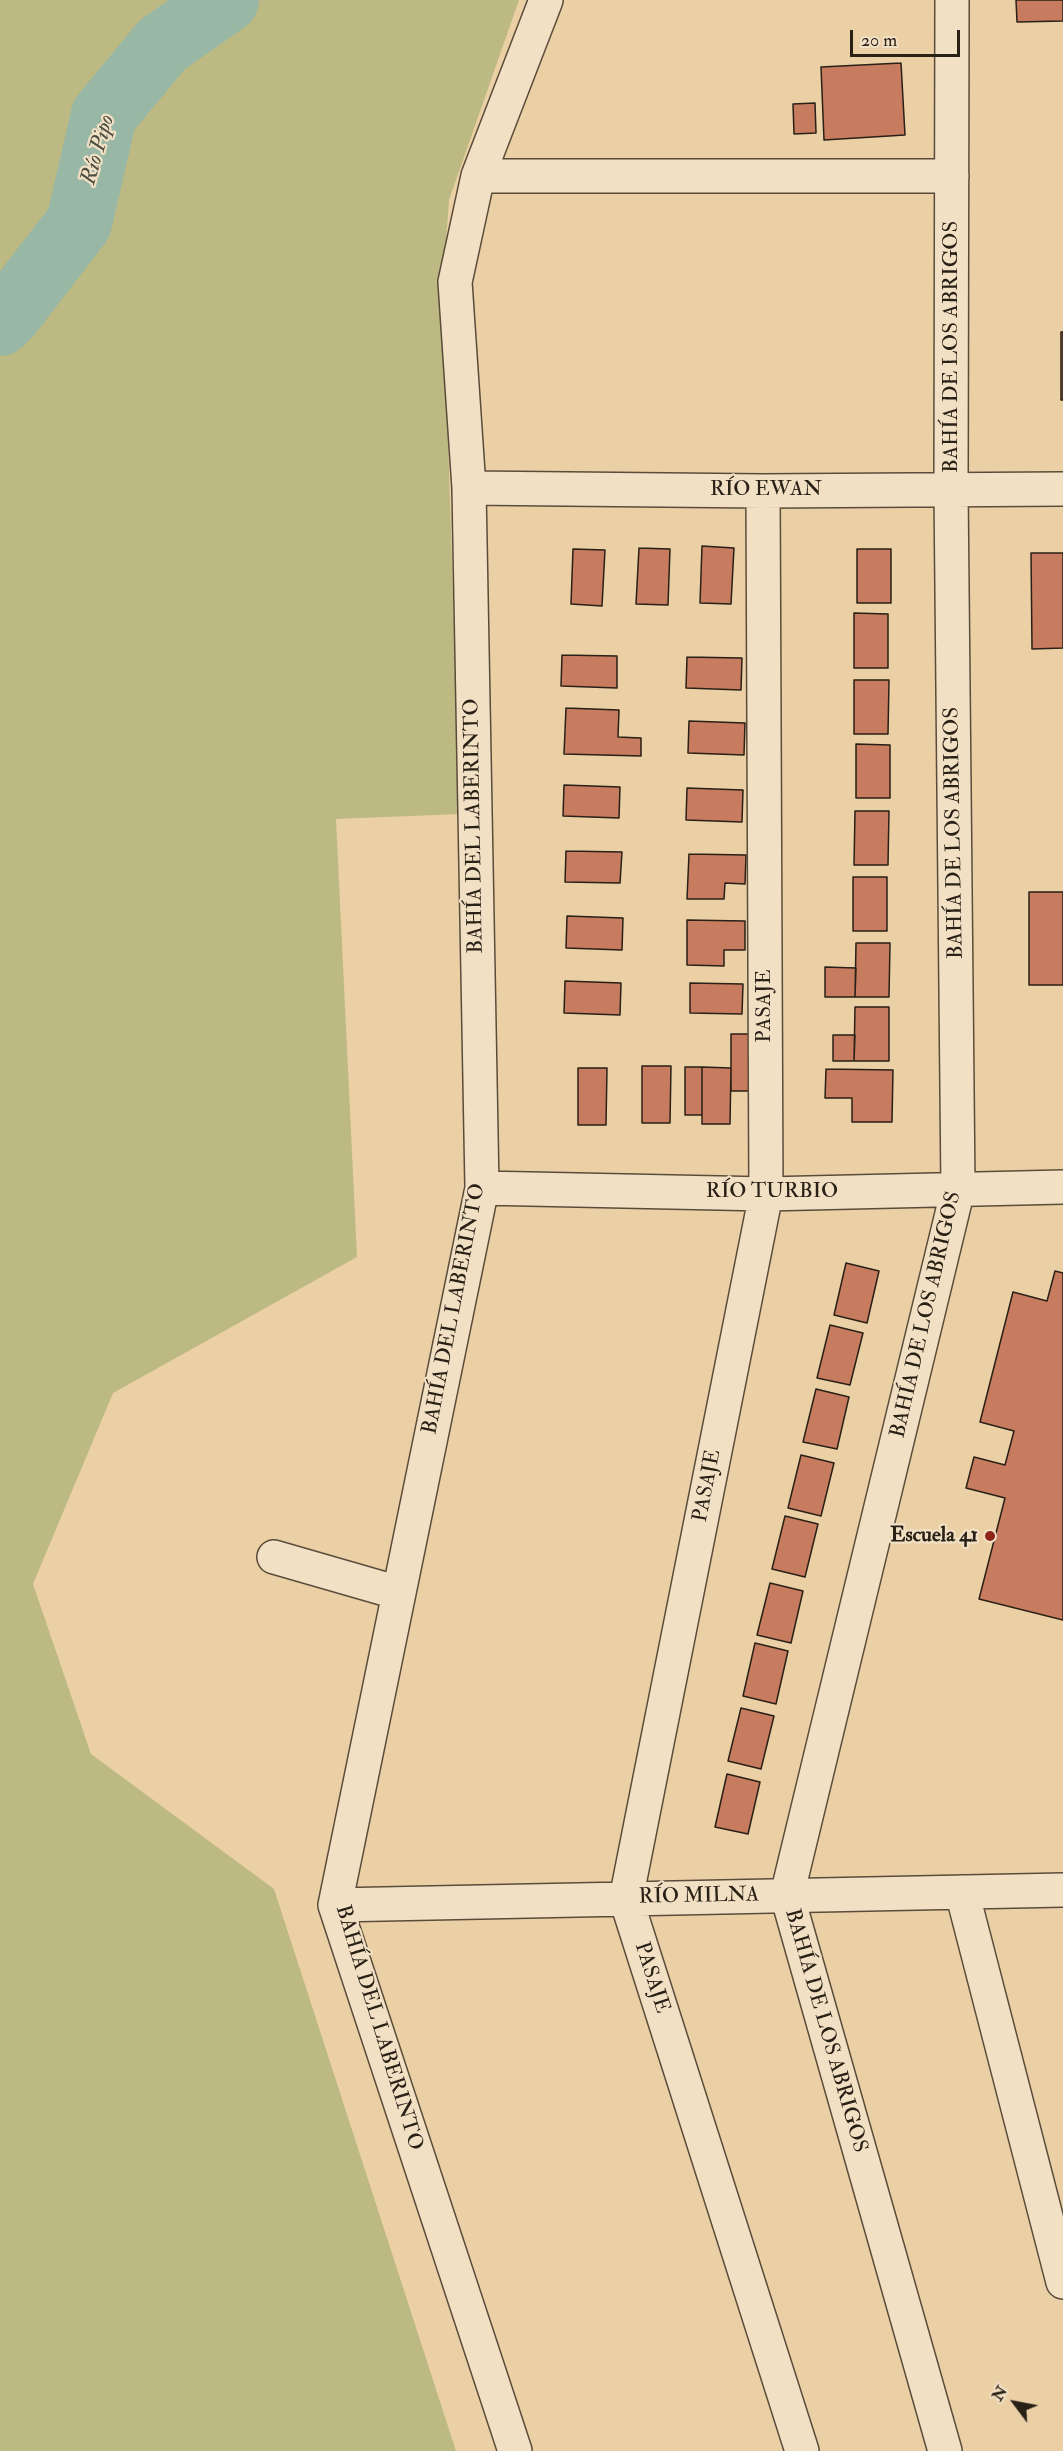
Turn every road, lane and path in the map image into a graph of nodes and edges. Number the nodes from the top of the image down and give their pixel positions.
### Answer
1 (546, 0) edge
2 (952, 0) edge
3 (478, 176) junction
4 (952, 176) junction
5 (469, 488) junction
6 (951, 489) junction
7 (1063, 489) edge
8 (763, 491) junction
9 (1063, 1187) edge
10 (482, 1188) junction
11 (958, 1189) junction
12 (765, 1194) junction
13 (274, 1557) dead end
14 (399, 1593) junction
15 (1063, 1890) edge
16 (962, 1892) junction
17 (787, 1894) junction
18 (626, 1899) junction
19 (335, 1905) junction
20 (1063, 2282) edge
21 (515, 2451) edge
22 (802, 2451) edge
23 (945, 2451) edge

1 - 3 street, BAHÍA DEL LABERINTO
2 - 4 street, BAHÍA DE LOS ABRIGOS
3 - 4 street
3 - 5 street, BAHÍA DEL LABERINTO
4 - 6 street, BAHÍA DE LOS ABRIGOS
5 - 8 street, RÍO EWAN
5 - 10 street, BAHÍA DEL LABERINTO
6 - 7 street, RÍO EWAN
6 - 8 street, RÍO EWAN
6 - 11 street, BAHÍA DE LOS ABRIGOS
8 - 12 street, PASAJE
9 - 11 street, RÍO TURBIO
10 - 12 street, RÍO TURBIO
10 - 14 street, BAHÍA DEL LABERINTO
11 - 12 street, RÍO TURBIO
11 - 17 street, BAHÍA DE LOS ABRIGOS
12 - 18 street, PASAJE
13 - 14 street
14 - 19 street, BAHÍA DEL LABERINTO
15 - 16 street, RÍO MILNA
16 - 17 street, RÍO MILNA
16 - 20 street
17 - 18 street, RÍO MILNA
17 - 23 street, BAHÍA DE LOS ABRIGOS
18 - 19 street, RÍO MILNA
18 - 22 street, PASAJE
19 - 21 street, BAHÍA DEL LABERINTO

